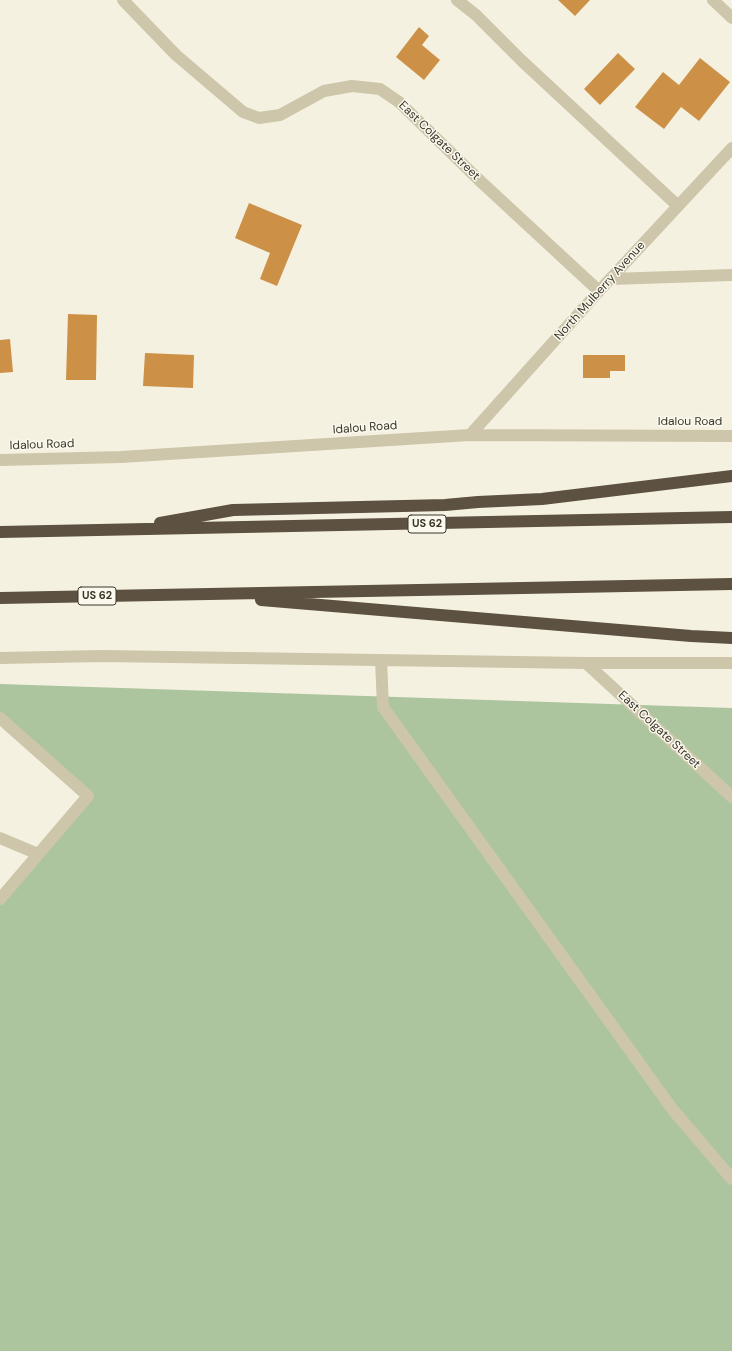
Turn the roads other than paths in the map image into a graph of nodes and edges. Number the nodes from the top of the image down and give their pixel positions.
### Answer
1 (123, 0) edge
2 (457, 0) edge
3 (713, 0) edge
4 (732, 18) edge
5 (732, 148) edge
6 (678, 206) junction
7 (732, 275) edge
8 (611, 279) junction
9 (599, 291) junction
10 (470, 435) junction
11 (732, 436) edge
12 (0, 460) edge
13 (732, 476) edge
14 (732, 517) edge
15 (123, 530) junction
16 (0, 532) edge
17 (732, 584) edge
18 (194, 594) junction
19 (0, 598) edge
20 (732, 638) edge
21 (0, 658) edge
22 (381, 660) junction
23 (586, 663) junction
24 (732, 663) edge
25 (0, 718) edge
26 (732, 797) edge
27 (0, 838) edge
28 (38, 854) junction
29 (0, 899) edge
30 (732, 1179) edge

1 - 9 street, East Colgate Street
2 - 6 street
3 - 4 street
5 - 6 street, North Mulberry Avenue
6 - 8 street, North Mulberry Avenue
7 - 8 street
8 - 9 street, North Mulberry Avenue
9 - 10 street, North Mulberry Avenue
10 - 11 street, Idalou Road
10 - 12 street, Idalou Road
13 - 15 highway
14 - 15 highway, US 62
15 - 16 highway, US 62
17 - 18 highway, US 62
18 - 19 highway, US 62
18 - 20 highway
21 - 22 street
22 - 23 street
22 - 30 street
23 - 24 street
23 - 26 street, East Colgate Street
25 - 28 street
27 - 28 street
28 - 29 street

